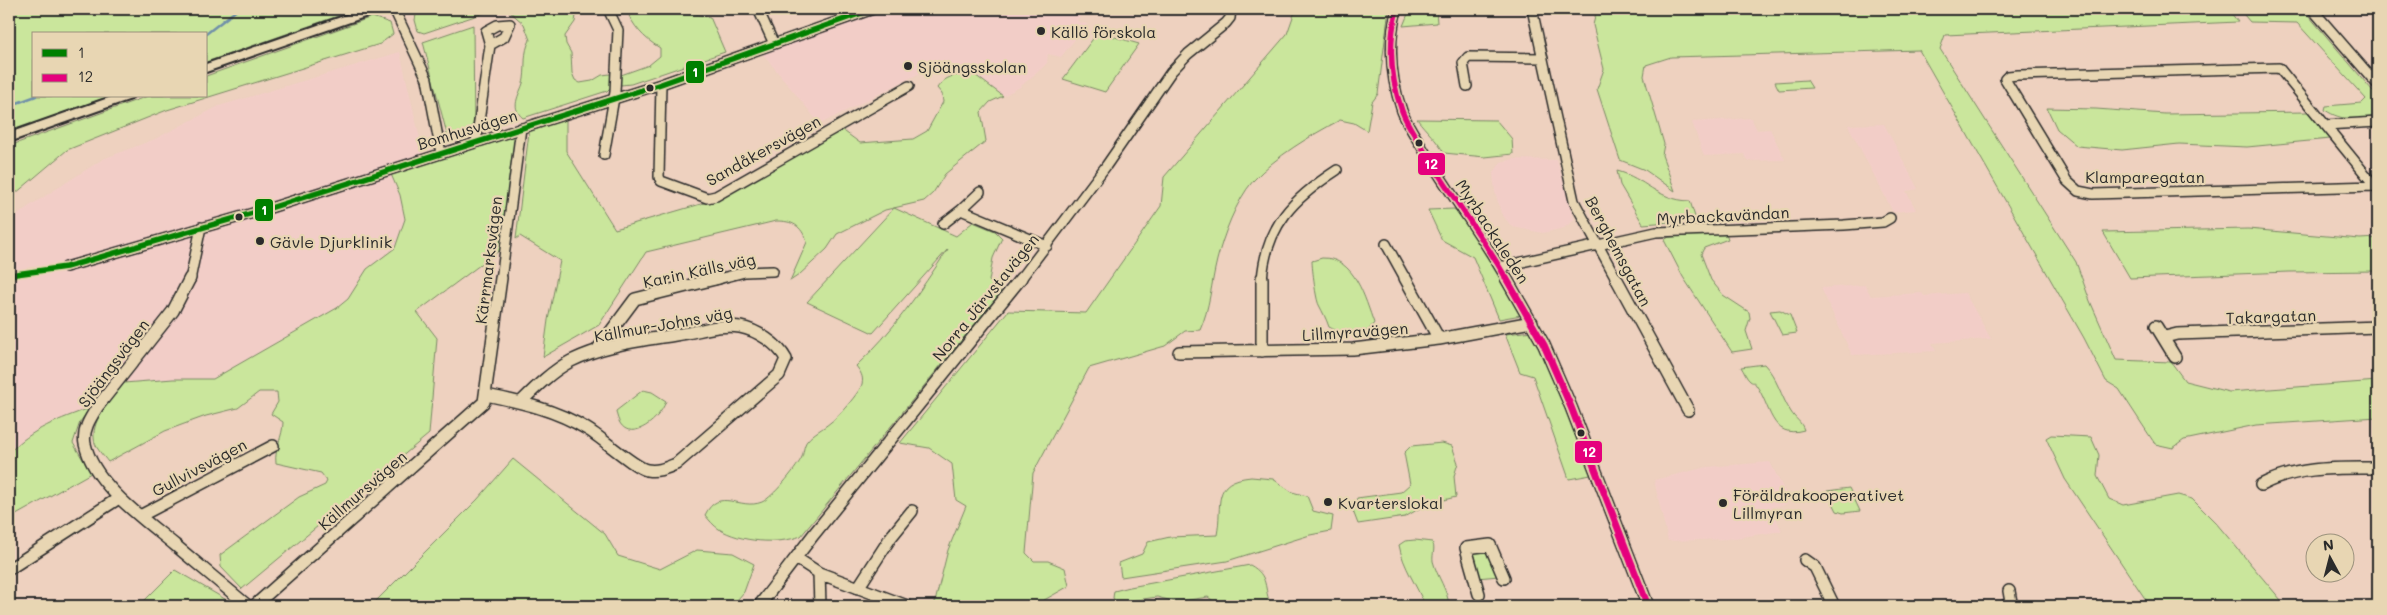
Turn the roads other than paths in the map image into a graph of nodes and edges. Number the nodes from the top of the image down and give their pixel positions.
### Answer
1 (375, 9) edge
2 (394, 9) edge
3 (608, 9) edge
4 (758, 9) edge
5 (873, 9) edge
6 (1231, 9) edge
7 (1397, 9) edge
8 (1532, 9) edge
9 (2312, 9) edge
10 (774, 44) junction
11 (490, 45) dead end
12 (1543, 58) junction
13 (208, 67) edge
14 (2376, 80) edge
15 (661, 84) junction
16 (909, 86) dead end
17 (1467, 86) dead end
18 (120, 98) edge
19 (614, 99) junction
20 (2378, 122) edge
21 (2325, 124) junction
22 (521, 128) junction
23 (9, 138) edge
24 (476, 142) junction
25 (441, 153) junction
26 (604, 154) dead end
27 (1337, 170) dead end
28 (2377, 188) edge
29 (980, 192) dead end
30 (962, 210) junction
31 (1890, 218) dead end
32 (943, 224) dead end
33 (201, 227) junction
34 (1386, 244) dead end
35 (1598, 244) junction
36 (1047, 246) junction
37 (1500, 266) junction
38 (66, 267) dead end
39 (773, 271) dead end
40 (1532, 322) junction
41 (2156, 326) dead end
42 (2378, 327) edge
43 (2165, 337) junction
44 (1439, 339) junction
45 (597, 350) junction
46 (1180, 352) dead end
47 (1262, 352) junction
48 (2175, 357) dead end
49 (486, 396) junction
50 (521, 402) junction
51 (1688, 410) dead end
52 (273, 446) dead end
53 (2378, 468) edge
54 (2261, 485) dead end
55 (119, 498) junction
56 (912, 511) dead end
57 (140, 516) junction
58 (796, 558) junction
59 (1806, 560) dead end
60 (9, 569) edge
61 (819, 573) junction
62 (1504, 578) dead end
63 (858, 588) junction
64 (2008, 592) dead end
65 (1479, 594) dead end
66 (248, 606) edge
67 (254, 606) edge
68 (759, 606) edge
69 (820, 606) edge
70 (907, 606) edge
71 (1648, 606) edge
72 (1834, 606) edge
73 (2004, 606) edge

1 - 13 main road
2 - 25 street
3 - 19 street
4 - 10 street
5 - 10 street, Bomhusvägen
6 - 36 street, Norra Järvstavägen
7 - 37 street, Myrbackaleden
8 - 12 street, Berghemsgatan
9 - 14 street
10 - 15 street, Bomhusvägen
11 - 24 street
12 - 17 street
12 - 35 street, Berghemsgatan
15 - 16 street, Sandåkersvägen
15 - 19 street, Bomhusvägen
18 - 23 main road
19 - 22 street, Bomhusvägen
19 - 26 street
20 - 21 street
21 - 28 street, Klamparegatan
21 - 28 street, Klamparegatan
22 - 24 street, Bomhusvägen
22 - 49 street, Kärrmarksvägen
24 - 25 street, Bomhusvägen
25 - 33 street, Bomhusvägen
27 - 47 street
29 - 30 street
30 - 32 street
30 - 36 street
31 - 35 street, Myrbackavändan
33 - 38 street, Bomhusvägen
33 - 55 street, Sjöängsvägen
34 - 44 street
35 - 37 street, Myrbackavändan
35 - 51 street, Berghemsgatan
36 - 58 street, Norra Järvstavägen
37 - 40 street, Myrbackaleden
39 - 45 street, Karin Källs väg
40 - 44 street, Lillmyravägen
40 - 71 street, Myrbackaleden
41 - 43 street
42 - 43 street, Takargatan
43 - 48 street
44 - 47 street, Lillmyravägen
45 - 50 street, Källmur-Johns väg
45 - 50 street, Källmur-Johns väg
46 - 47 street, Lillmyravägen
49 - 50 street, Källmur-Johns väg
49 - 67 street, Källmursvägen
52 - 57 street, Gullvivsvägen
53 - 54 street
55 - 57 street, Sjöängsvägen
55 - 60 street
56 - 63 street
57 - 66 street, Sjöängsvägen
58 - 61 street
58 - 68 street, Norra Järvstavägen
59 - 72 street
61 - 63 street
61 - 69 street
62 - 65 street
63 - 70 street
64 - 73 street

